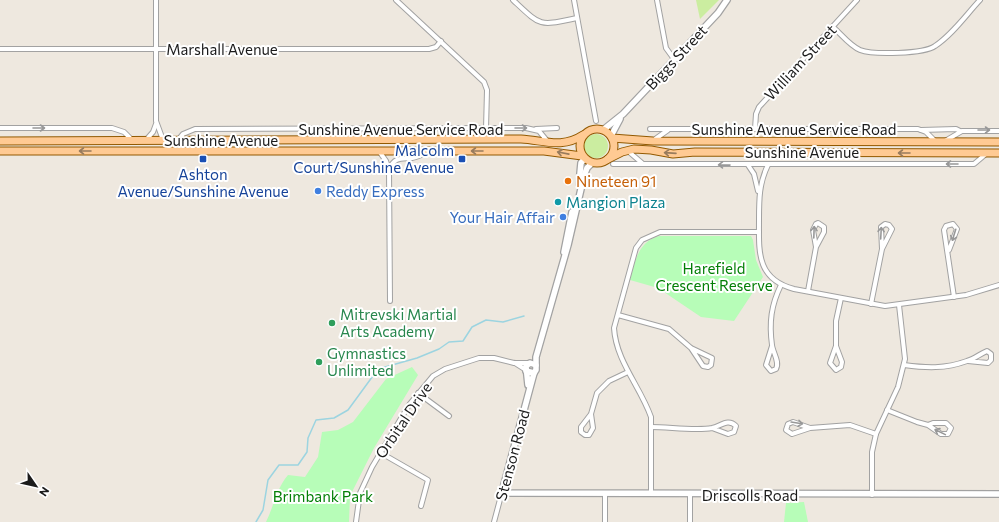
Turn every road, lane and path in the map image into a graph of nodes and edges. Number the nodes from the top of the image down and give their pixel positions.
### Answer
1 (156, 0) edge
2 (396, 0) edge
3 (513, 0) edge
4 (574, 0) edge
5 (657, 0) edge
6 (727, 0) edge
7 (857, 0) edge
8 (980, 0) edge
9 (577, 18) junction
10 (833, 27) junction
11 (441, 41) junction
12 (0, 49) edge
13 (156, 49) junction
14 (674, 59) junction
15 (623, 114) junction
16 (156, 121) junction
17 (596, 121) dead end
18 (0, 128) edge
19 (557, 128) dead end
20 (486, 129) junction
21 (536, 129) junction
22 (650, 129) dead end
23 (755, 129) junction
24 (603, 130) junction
25 (668, 130) junction
26 (921, 130) junction
27 (960, 131) junction
28 (999, 131) edge
29 (583, 135) junction
30 (611, 137) junction
31 (98, 140) junction
32 (131, 140) junction
33 (146, 140) junction
34 (163, 140) junction
35 (178, 140) junction
36 (251, 140) junction
37 (391, 140) junction
38 (0, 141) edge
39 (653, 141) junction
40 (936, 141) junction
41 (945, 142) junction
42 (999, 142) edge
43 (549, 144) junction
44 (160, 150) junction
45 (0, 151) edge
46 (303, 151) junction
47 (379, 151) junction
48 (432, 151) junction
49 (627, 151) junction
50 (987, 153) junction
51 (999, 153) edge
52 (583, 157) junction
53 (610, 162) junction
54 (592, 163) junction
55 (643, 164) junction
56 (748, 165) junction
57 (768, 166) junction
58 (389, 170) junction
59 (759, 194) junction
60 (759, 232) junction
61 (816, 247) junction
62 (882, 249) junction
63 (948, 250) junction
64 (562, 264) junction
65 (781, 285) junction
66 (999, 285) edge
67 (808, 291) junction
68 (954, 297) junction
69 (841, 298) junction
70 (390, 301) dead end
71 (871, 304) junction
72 (899, 305) junction
73 (618, 315) junction
74 (772, 346) junction
75 (836, 346) junction
76 (539, 348) junction
77 (691, 348) junction
78 (968, 361) junction
79 (514, 363) junction
80 (529, 363) junction
81 (536, 365) junction
82 (904, 365) junction
83 (526, 370) junction
84 (628, 372) junction
85 (534, 373) junction
86 (529, 389) junction
87 (418, 393) junction
88 (887, 410) junction
89 (591, 414) junction
90 (449, 416) dead end
91 (928, 425) junction
92 (651, 427) junction
93 (712, 428) junction
94 (810, 428) junction
95 (876, 434) junction
96 (381, 453) junction
97 (502, 492) junction
98 (605, 494) junction
99 (651, 494) junction
100 (999, 494) edge
101 (690, 495) junction
102 (872, 495) junction
103 (421, 506) dead end
104 (356, 522) edge
105 (494, 522) edge
106 (605, 522) edge
107 (690, 522) edge

1 - 13 street
2 - 11 street
3 - 9 street
4 - 9 street
5 - 14 street
6 - 14 street, Biggs Street
7 - 10 street, William Street
8 - 10 street
9 - 17 street
10 - 23 street, William Street
11 - 13 street, Marshall Avenue
11 - 20 street
12 - 13 street, Marshall Avenue
13 - 16 street
14 - 15 street, Biggs Street
15 - 24 street, Biggs Street
15 - 30 street, Biggs Street
16 - 33 street
16 - 34 street
18 -> 32 street
19 - 21 street, Sunshine Avenue Service Road
20 -> 21 street, Sunshine Avenue Service Road
20 - 35 street, Sunshine Avenue Service Road
21 - 43 street
22 - 25 street, Sunshine Avenue Service Road
23 - 25 street, Sunshine Avenue Service Road
23 - 26 street, Sunshine Avenue Service Road
24 - 29 main road
24 - 30 main road
25 - 39 street
26 - 27 street, Sunshine Avenue Service Road
26 - 40 street
27 -> 28 street, Sunshine Avenue Service Road
27 - 41 street
29 - 43 main road, Sunshine Avenue
29 - 52 main road
30 - 39 main road, Sunshine Avenue
30 - 53 main road
31 - 32 main road, Sunshine Avenue
31 - 38 main road, Sunshine Avenue
31 - 44 main road
32 - 33 main road, Sunshine Avenue
33 - 34 main road, Sunshine Avenue
34 - 35 main road, Sunshine Avenue
35 - 36 main road, Sunshine Avenue
36 - 37 main road, Sunshine Avenue
36 - 46 main road
37 - 43 main road, Sunshine Avenue
37 - 47 main road
39 - 40 main road, Sunshine Avenue
40 - 41 main road, Sunshine Avenue
41 - 42 main road, Sunshine Avenue
44 -> 45 main road, Sunshine Avenue
44 - 46 main road, Sunshine Avenue
46 - 47 main road, Sunshine Avenue
47 - 48 main road, Sunshine Avenue
47 - 58 street
52 -> 48 main road, Sunshine Avenue
48 - 58 street
50 -> 49 main road, Sunshine Avenue
49 - 53 main road, Sunshine Avenue
49 - 55 street
50 - 51 main road, Sunshine Avenue
50 -> 57 street
52 - 54 main road
52 - 64 street
53 - 54 main road
53 - 55 street
54 - 64 street
56 -> 55 street
56 - 57 street
56 - 59 street, Sunshine Avenue
57 - 59 street
58 - 70 street
59 - 60 street
60 - 65 street
60 - 73 street
61 -> 61 street
61 - 67 street
62 -> 62 street
62 - 71 street
63 -> 63 street
63 - 68 street
64 - 76 street
65 - 67 street
65 - 74 street
66 - 68 street
67 - 69 street
68 - 72 street
69 - 71 street
69 - 75 street
71 - 72 street
72 - 82 street
73 - 77 street
73 - 84 street
74 - 74 street
75 - 75 street
76 - 80 street
76 - 81 street
77 - 77 street
78 - 78 street
78 - 82 street
79 - 80 street, Orbital Drive
79 - 83 street, Orbital Drive
79 - 87 street, Orbital Drive
80 - 81 street
80 - 83 street
81 - 85 street
82 - 88 street
83 - 85 street
83 - 86 street, Stenson Road
84 - 89 street
84 - 92 street
85 - 86 street, Stenson Road
86 - 97 street, Stenson Road
87 - 90 street
87 - 96 street, Orbital Drive
88 - 91 street
88 - 95 street
89 - 89 street
91 -> 91 street
92 - 93 street
92 - 99 street
93 - 93 street
94 -> 94 street
94 - 95 street
95 - 102 street
96 - 103 street
96 - 104 street, Orbital Drive
97 - 98 street, Driscolls Road
97 - 105 street, Stenson Road
98 - 99 street, Driscolls Road
98 - 106 street
99 - 101 street, Driscolls Road
100 - 102 street, Driscolls Road
101 - 102 street, Driscolls Road
101 - 107 street

